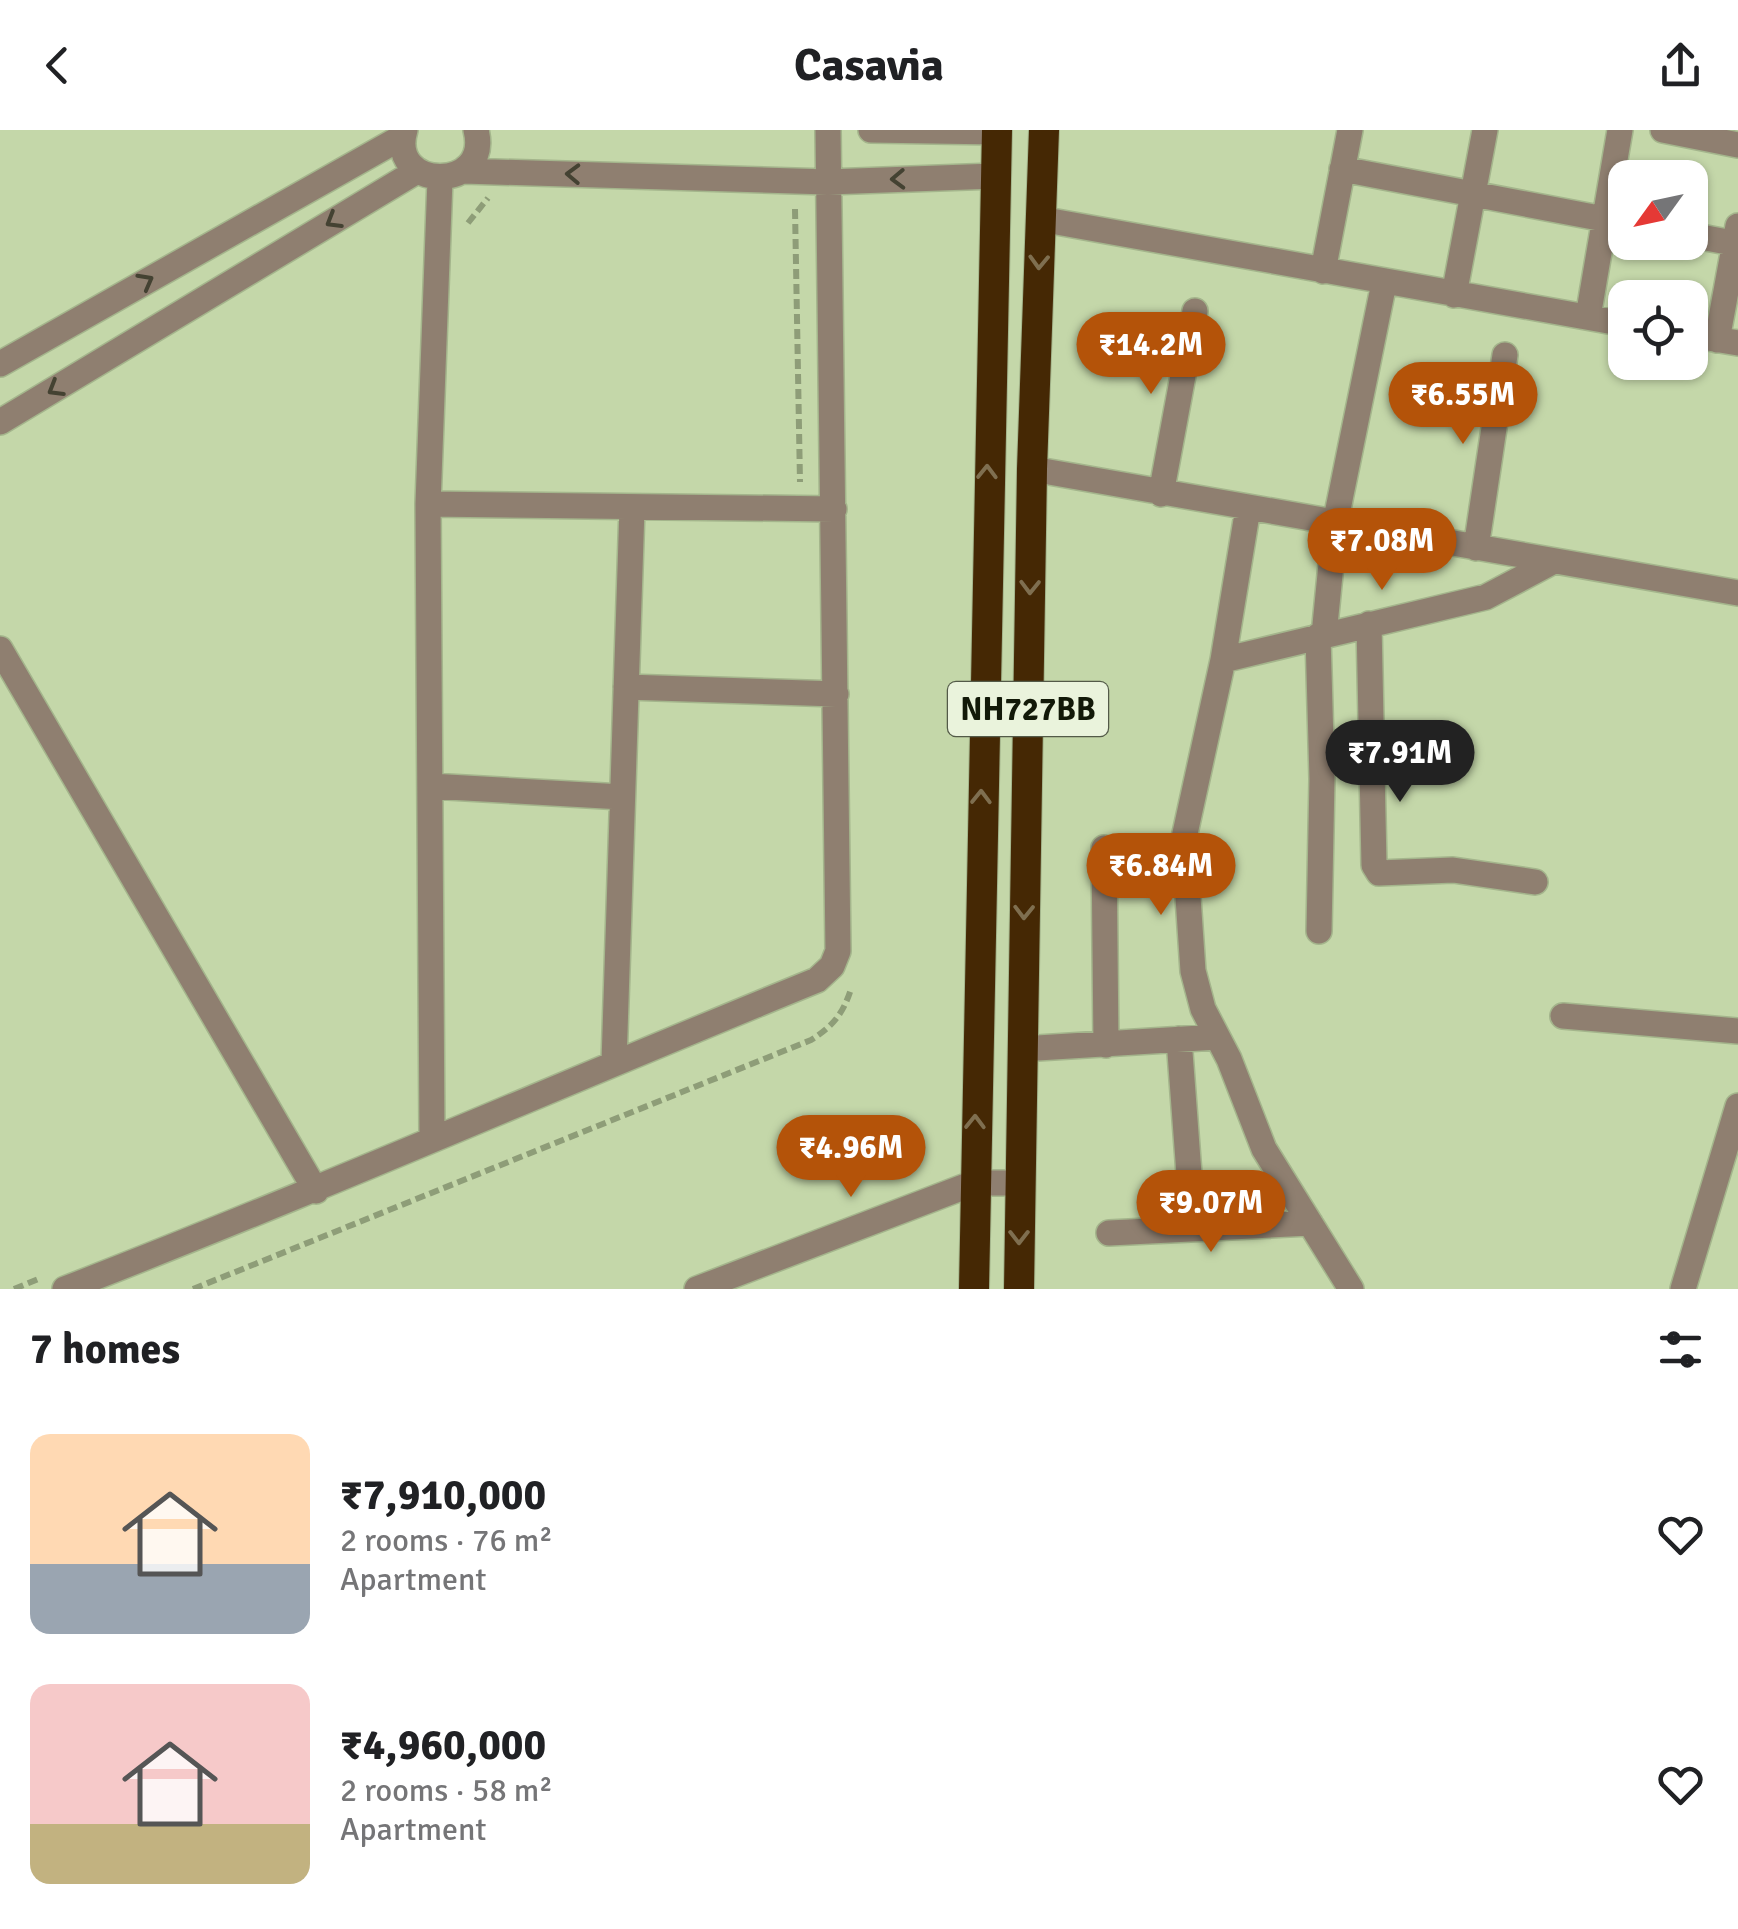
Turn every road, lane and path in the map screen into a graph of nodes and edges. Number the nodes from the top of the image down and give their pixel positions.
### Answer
1 (476, 130) edge
2 (828, 130) edge
3 (871, 130) edge
4 (1044, 130) edge
5 (1350, 130) edge
6 (1485, 130) edge
7 (1620, 130) edge
8 (1664, 130) edge
9 (997, 131) edge
10 (404, 134) edge
11 (1738, 146) edge
12 (1618, 160) edge
13 (1342, 169) junction
14 (440, 174) junction
15 (996, 176) junction
16 (828, 182) junction
17 (1473, 194) junction
18 (490, 195) dead end
19 (776, 206) dead end
20 (1040, 219) junction
21 (1608, 219) edge
22 (1708, 236) edge
23 (1737, 238) edge
24 (467, 239) dead end
25 (1608, 243) edge
26 (1322, 271) junction
27 (1384, 283) junction
28 (1454, 295) junction
29 (1195, 312) dead end
30 (1588, 318) junction
31 (1608, 321) edge
32 (1728, 342) edge
33 (1505, 354) dead end
34 (0, 364) edge
35 (0, 422) edge
36 (1032, 469) junction
37 (800, 493) dead end
38 (1161, 494) junction
39 (428, 504) junction
40 (632, 508) junction
41 (1248, 508) junction
42 (834, 510) junction
43 (1335, 524) junction
44 (1476, 548) junction
45 (1554, 561) junction
46 (1738, 592) edge
47 (1369, 624) junction
48 (1321, 635) junction
49 (0, 649) edge
50 (1223, 660) junction
51 (626, 687) junction
52 (836, 694) junction
53 (430, 786) junction
54 (622, 798) junction
55 (1104, 848) dead end
56 (1535, 882) dead end
57 (1319, 931) dead end
58 (852, 986) dead end
59 (1563, 1016) dead end
60 (1738, 1031) edge
61 (1218, 1036) junction
62 (1179, 1040) junction
63 (1106, 1045) junction
64 (1021, 1049) junction
65 (614, 1063) junction
66 (1738, 1106) edge
67 (432, 1137) junction
68 (974, 1184) junction
69 (1020, 1184) junction
70 (316, 1191) junction
71 (1310, 1223) junction
72 (1193, 1228) junction
73 (1108, 1232) dead end
74 (58, 1282) edge
75 (14, 1289) edge
76 (193, 1289) edge
77 (697, 1289) edge
78 (974, 1289) edge
79 (1020, 1289) edge
80 (1351, 1289) edge
81 (1683, 1289) edge

1 - 14 street
2 - 16 street
3 - 9 street
4 - 20 highway, NH727BB
5 - 13 street
6 - 17 street
7 - 12 street
8 - 11 street
9 - 15 highway, NH727BB
10 - 14 street
34 -> 10 street
13 - 17 street
13 - 26 street
16 -> 14 street
14 -> 35 street
14 - 39 street
15 -> 16 street
68 -> 15 highway, NH727BB
16 - 42 street
17 - 21 street
17 - 28 street
18 - 24 path
19 - 37 path
20 - 26 street
20 -> 36 highway, NH727BB
22 - 23 street
23 - 32 street
25 - 30 street
26 - 27 street
27 - 28 street
27 - 43 street
28 - 30 street
29 - 38 street
30 - 31 street
33 - 44 street
36 - 38 street
36 -> 64 highway, NH727BB
38 - 41 street
39 - 40 street
39 - 53 street
40 - 42 street
40 - 51 street
41 - 43 street
41 - 50 street
42 - 52 street
43 - 44 street
43 - 48 street
44 - 45 street
45 - 46 street
45 - 47 street
47 - 48 street
47 - 56 street
48 - 50 street
48 - 57 street
49 - 70 street
50 - 61 street
51 - 52 street
51 - 54 street
52 - 65 street
53 - 54 street
53 - 67 street
54 - 65 street
55 - 63 street
58 - 76 path
59 - 60 street
61 - 62 street
61 - 71 street
62 - 63 street
62 - 72 street
63 - 64 street
64 - 69 highway, NH727BB
65 - 67 street
66 - 81 street
67 - 70 street
68 - 69 street
68 - 77 street
68 - 78 highway, NH727BB
69 -> 79 highway, NH727BB
70 - 74 street
71 - 72 street
71 - 80 street
72 - 73 street
74 - 75 path

